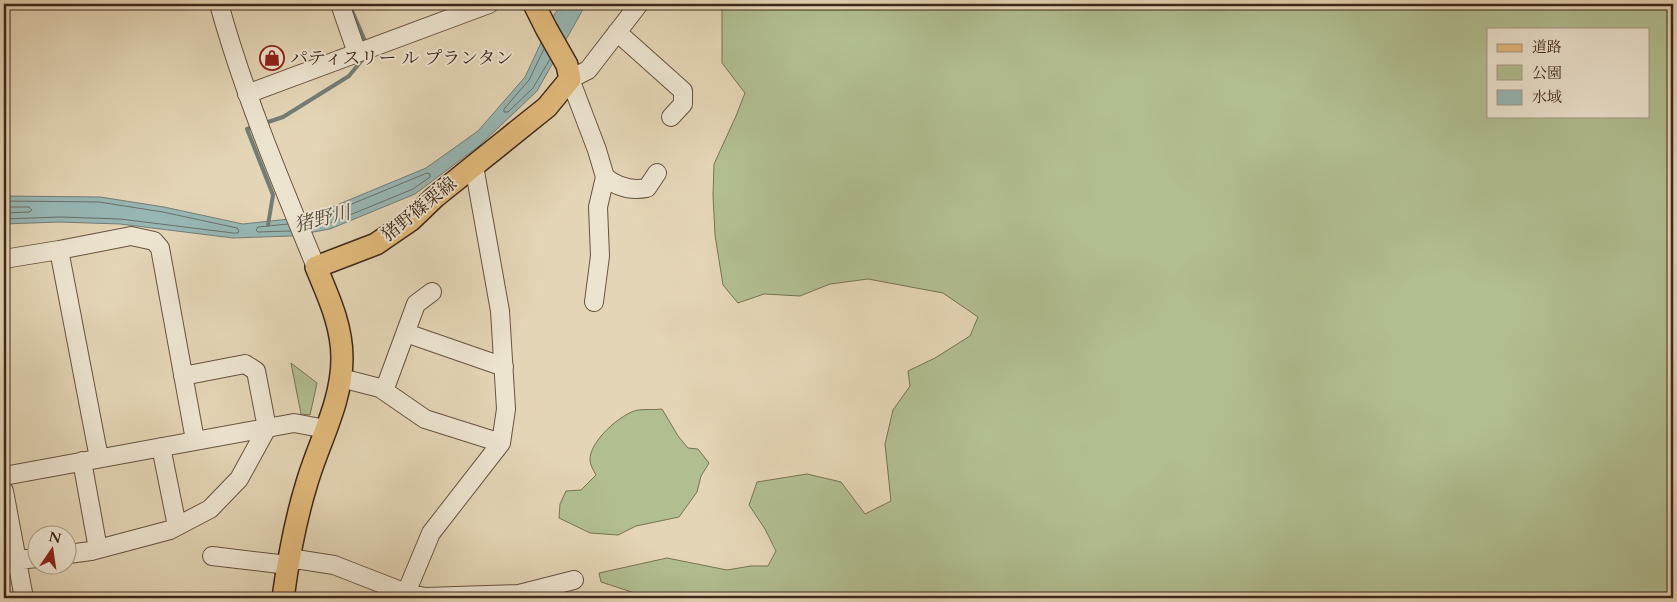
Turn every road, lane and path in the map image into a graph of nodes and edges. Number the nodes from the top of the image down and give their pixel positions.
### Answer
1 (219, 4) edge
2 (340, 4) edge
3 (489, 4) edge
4 (534, 4) edge
5 (639, 4) edge
6 (617, 32) junction
7 (357, 53) junction
8 (568, 72) junction
9 (247, 94) junction
10 (671, 117) dead end
11 (474, 166) junction
12 (657, 174) dead end
13 (605, 177) junction
14 (59, 250) junction
15 (4, 258) edge
16 (316, 266) junction
17 (432, 292) dead end
18 (594, 302) dead end
19 (406, 333) junction
20 (504, 367) junction
21 (183, 376) junction
22 (341, 378) junction
23 (384, 391) junction
24 (266, 428) junction
25 (326, 429) junction
26 (195, 440) junction
27 (501, 443) junction
28 (161, 446) junction
29 (99, 458) junction
30 (82, 462) junction
31 (4, 476) edge
32 (4, 491) edge
33 (177, 526) junction
34 (8, 540) edge
35 (98, 549) junction
36 (78, 552) edge
37 (212, 556) dead end
38 (28, 559) edge
39 (16, 560) junction
40 (288, 561) junction
41 (574, 580) dead end
42 (406, 593) junction
43 (519, 596) edge
44 (24, 598) edge
45 (283, 598) edge

1 - 9 street
2 - 7 street
3 - 7 street
4 - 8 main road
5 - 6 street
6 - 8 street
6 - 10 street
7 - 9 street
8 - 11 main road, 猪野篠栗線
8 - 13 street
9 - 16 street
11 - 16 main road, 猪野篠栗線
11 - 20 street
12 - 13 street
13 - 18 street
14 - 15 street
14 - 21 street
14 - 29 street
16 - 22 main road
17 - 19 street
19 - 20 street
19 - 23 street
20 - 27 street
21 - 24 street
21 - 26 street
22 - 23 street
22 - 25 main road
23 - 27 street
24 - 25 street
24 - 26 street
24 - 33 street
25 - 40 main road
26 - 28 street
27 - 42 street
28 - 29 street
28 - 33 street
29 - 30 street
30 - 31 street
30 - 35 street
32 - 34 street
33 - 35 street
34 - 39 street
35 - 36 street
37 - 40 street
38 - 39 street
39 - 44 street
40 - 42 street
40 - 45 main road
41 - 43 street
42 - 43 street

